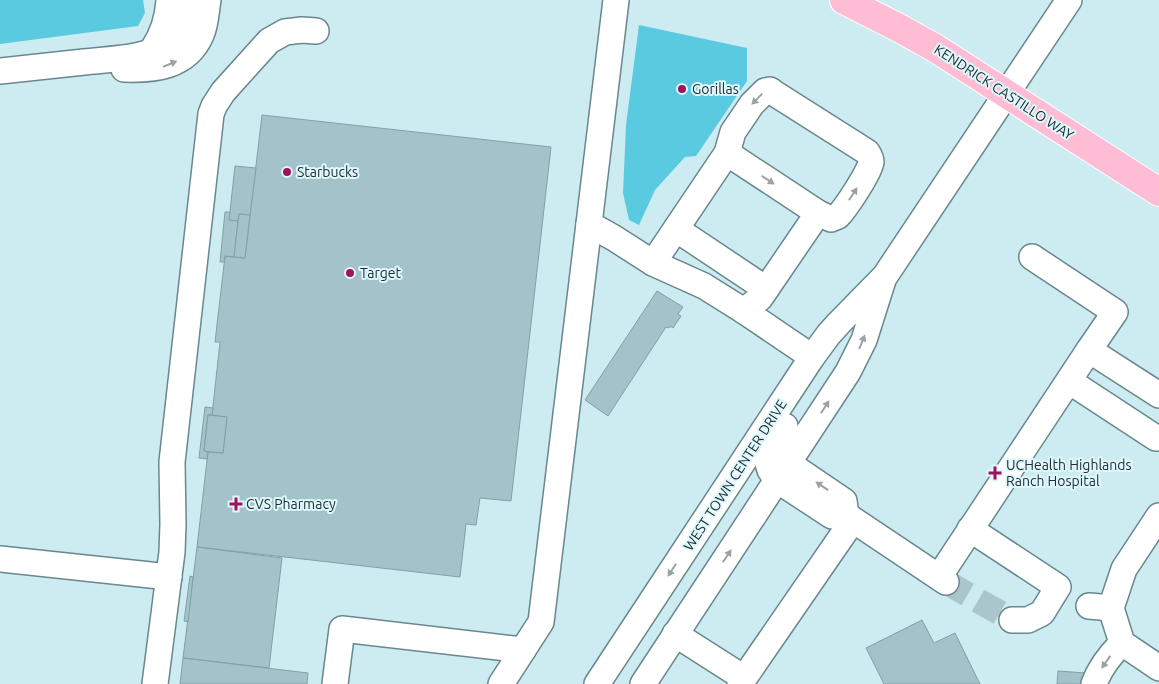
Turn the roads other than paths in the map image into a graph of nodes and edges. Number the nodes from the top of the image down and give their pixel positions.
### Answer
1 (169, 0) edge
2 (190, 0) edge
3 (208, 0) edge
4 (616, 0) edge
5 (844, 0) edge
6 (1069, 0) edge
7 (316, 31) dead end
8 (152, 51) junction
9 (52, 65) junction
10 (0, 71) edge
11 (1006, 94) junction
12 (727, 153) junction
13 (1159, 192) edge
14 (818, 213) junction
15 (589, 224) junction
16 (676, 229) junction
17 (1032, 257) dead end
18 (654, 263) junction
19 (885, 276) junction
20 (766, 289) junction
21 (744, 311) junction
22 (848, 313) junction
23 (1089, 350) junction
24 (812, 357) junction
25 (1068, 381) junction
26 (1159, 395) edge
27 (1156, 438) dead end
28 (783, 472) junction
29 (1159, 516) edge
30 (850, 517) junction
31 (970, 529) junction
32 (0, 559) edge
33 (169, 577) junction
34 (1012, 620) tunnel mouth
35 (676, 634) junction
36 (1122, 643) junction
37 (523, 650) junction
38 (1159, 668) edge
39 (742, 681) edge
40 (155, 684) edge
41 (335, 684) edge
42 (501, 684) edge
43 (597, 684) edge
44 (642, 684) edge
45 (1094, 684) edge

1 - 8 street
2 - 8 street
9 -> 3 street
4 - 15 street
5 - 11 main road, KENDRICK CASTILLO WAY
6 - 11 street, WEST TOWN CENTER DRIVE
7 - 33 street
8 - 9 street
9 - 10 street
11 - 13 main road, KENDRICK CASTILLO WAY
11 - 19 street, WEST TOWN CENTER DRIVE
12 -> 14 street
14 -> 12 street
12 - 16 street
14 - 20 street
15 - 18 street
15 - 37 street
16 - 18 street
16 - 20 street
17 - 23 street
18 - 21 street
19 - 22 street, WEST TOWN CENTER DRIVE
28 -> 19 street, WEST TOWN CENTER DRIVE
20 - 21 street
21 - 24 street
22 - 24 street, WEST TOWN CENTER DRIVE
22 - 28 street
23 - 25 street
23 - 26 street
24 -> 43 street, WEST TOWN CENTER DRIVE
25 - 27 street
25 - 31 street
28 - 30 street
35 -> 28 street, WEST TOWN CENTER DRIVE
29 - 36 street
30 - 31 street
30 - 39 street
31 - 34 street
32 - 33 street
33 - 40 street
35 - 39 street
35 - 44 street, WEST TOWN CENTER DRIVE
36 - 38 street
36 -> 45 street
37 - 41 street
37 - 42 street

